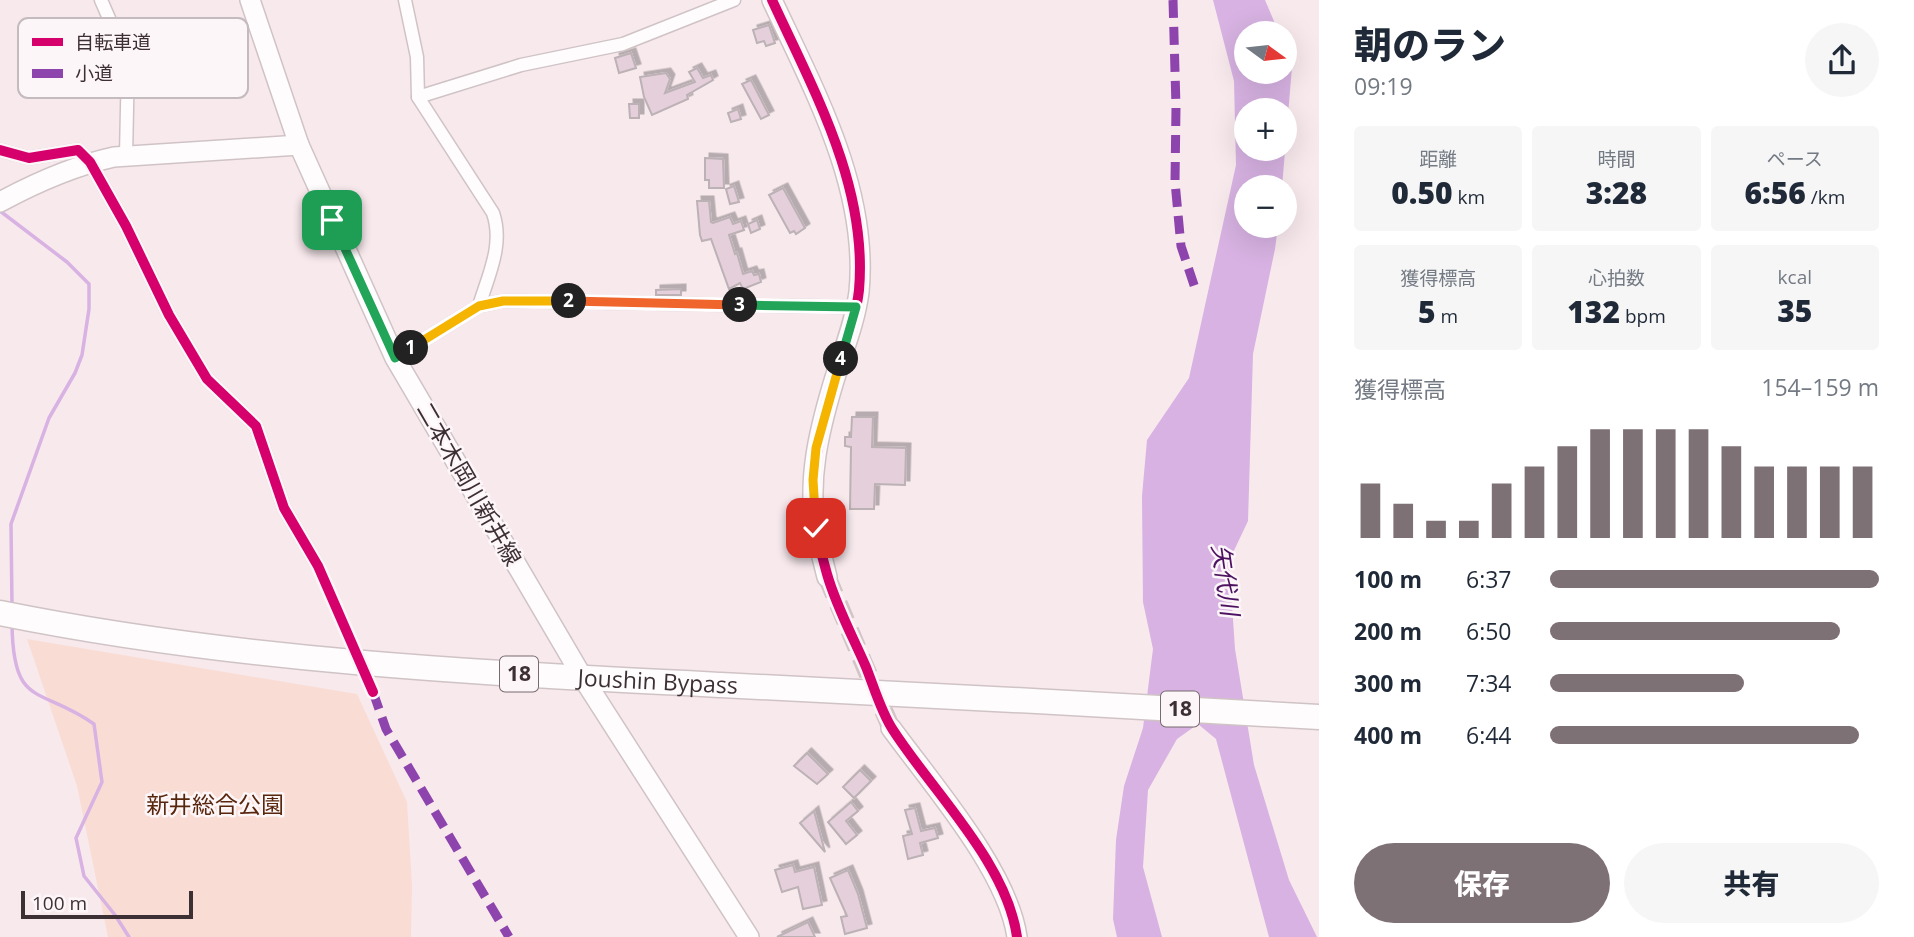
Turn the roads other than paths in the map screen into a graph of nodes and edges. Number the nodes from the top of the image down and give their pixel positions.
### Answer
1 (101, 0) edge
2 (250, 0) edge
3 (405, 0) edge
4 (734, 0) edge
5 (772, 0) edge
6 (109, 18) edge
7 (418, 97) junction
8 (127, 98) edge
9 (299, 145) junction
10 (0, 150) edge
11 (126, 155) junction
12 (90, 162) junction
13 (0, 202) edge
14 (479, 306) junction
15 (856, 307) junction
16 (395, 358) junction
17 (318, 566) tunnel mouth
18 (827, 577) tunnel mouth
19 (0, 613) edge
20 (583, 678) junction
21 (1319, 717) edge
22 (891, 728) tunnel mouth
23 (743, 935) edge
24 (1017, 937) edge

1 - 6 street
2 - 9 street, 二本木岡川新井線
3 - 7 street
4 - 7 street
5 - 15 street
7 - 14 street
8 - 11 street
9 - 11 street
9 - 16 street, 二本木岡川新井線
10 - 12 street
11 - 12 street
12 - 13 street
12 - 17 street
14 - 15 street
14 - 16 street
15 - 18 street
16 - 20 street, 二本木岡川新井線
19 - 20 highway, Joushin Bypass / 18
20 - 21 highway, Joushin Bypass / 18
20 - 23 street, 二本木岡川新井線
22 - 24 street

